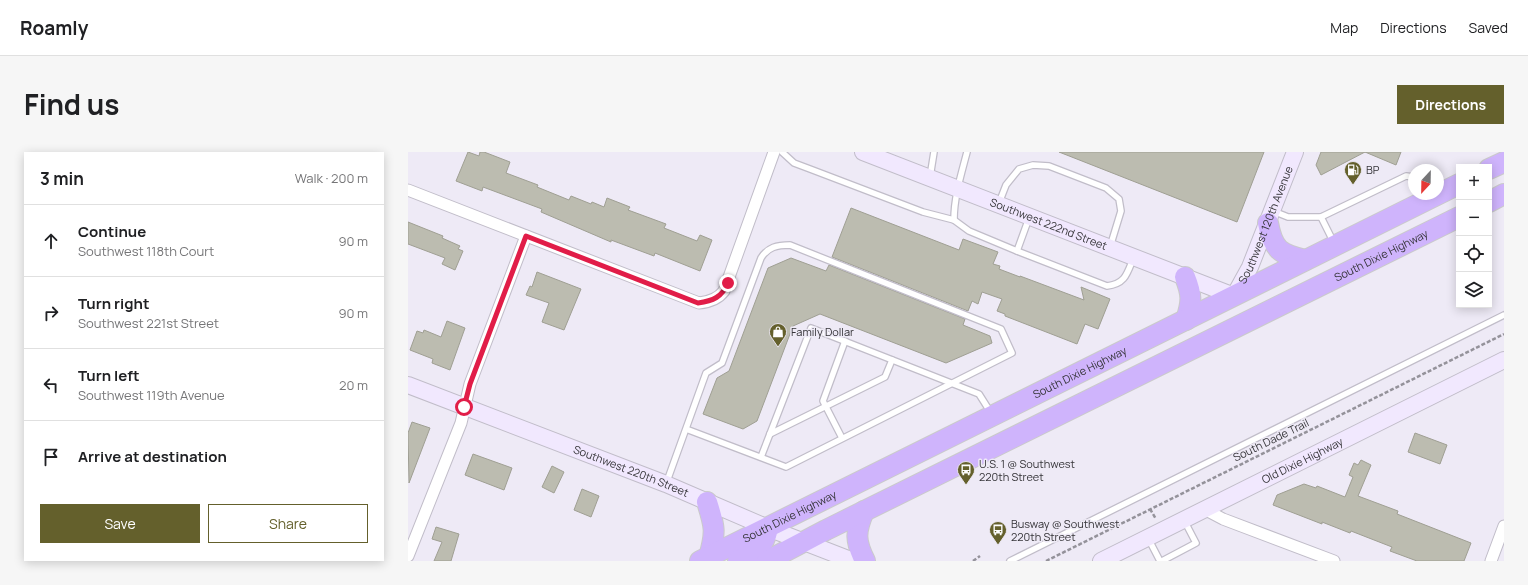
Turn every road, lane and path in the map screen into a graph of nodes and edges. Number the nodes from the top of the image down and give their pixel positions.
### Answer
1 (774, 152) edge
2 (782, 152) edge
3 (863, 152) edge
4 (934, 152) edge
5 (967, 152) edge
6 (1295, 152) edge
7 (1504, 162) edge
8 (1492, 168) edge
9 (1408, 176) edge
10 (930, 177) junction
11 (1456, 185) edge
12 (957, 188) junction
13 (408, 190) edge
14 (1444, 190) edge
15 (1504, 194) edge
16 (1420, 200) edge
17 (1492, 200) edge
18 (999, 204) junction
19 (1030, 216) junction
20 (1321, 216) junction
21 (1270, 217) junction
22 (1456, 218) edge
23 (954, 220) junction
24 (526, 236) junction
25 (1335, 245) junction
26 (1110, 247) junction
27 (1017, 251) junction
28 (1134, 257) junction
29 (1305, 260) junction
30 (1185, 277) junction
31 (1234, 296) junction
32 (1279, 306) junction
33 (1504, 315) edge
34 (1186, 320) junction
35 (1504, 334) edge
36 (845, 341) junction
37 (892, 360) junction
38 (1504, 360) edge
39 (952, 383) junction
40 (408, 385) edge
41 (464, 407) junction
42 (826, 407) junction
43 (1063, 413) junction
44 (992, 416) junction
45 (686, 429) junction
46 (770, 434) junction
47 (842, 438) junction
48 (761, 458) junction
49 (666, 484) junction
50 (707, 502) junction
51 (1150, 509) junction
52 (1204, 509) junction
53 (864, 511) junction
54 (1156, 520) dead end
55 (1184, 520) junction
56 (1504, 526) edge
57 (768, 528) junction
58 (1147, 537) junction
59 (804, 542) junction
60 (408, 556) edge
61 (980, 556) dead end
62 (704, 559) edge
63 (738, 561) edge
64 (767, 561) edge
65 (852, 561) edge
66 (865, 561) edge
67 (973, 561) edge
68 (1010, 561) edge
69 (1046, 561) edge
70 (1101, 561) edge
71 (1161, 561) edge
72 (1334, 561) edge
73 (1491, 561) edge

1 - 24 street
2 - 23 lane
3 - 10 street, Southwest 222nd Street
4 - 10 lane
5 - 12 lane
6 - 21 street, Southwest 120th Avenue
7 - 8 highway
9 - 20 lane
10 - 12 street, Southwest 222nd Street
11 - 14 highway, South Dixie Highway
12 - 18 street, Southwest 222nd Street
12 - 23 lane
13 - 24 street
15 - 17 highway
16 - 25 highway, South Dixie Highway
18 - 19 street, Southwest 222nd Street
18 - 26 lane
19 - 26 street, Southwest 222nd Street
19 - 27 lane
20 - 21 lane
20 - 25 lane
21 - 29 highway
21 - 31 street, Southwest 120th Avenue
22 - 32 highway, South Dixie Highway
23 - 27 lane
24 - 41 street
25 - 29 highway, South Dixie Highway
26 - 28 street, Southwest 222nd Street
27 - 28 lane
28 - 30 street, Southwest 222nd Street
29 - 31 highway, South Dixie Highway
30 - 31 street, Southwest 222nd Street
30 - 34 highway
31 - 32 highway
31 - 34 highway, South Dixie Highway
31 - 43 highway
32 - 43 highway, South Dixie Highway
33 - 68 lane
34 - 44 highway, South Dixie Highway
35 - 51 path, South Dade Trail
36 - 37 lane
36 - 42 lane
36 - 46 lane
37 - 39 lane
37 - 42 lane
38 - 52 street, Old Dixie Highway
39 - 44 lane
39 - 45 lane
39 - 47 lane
40 - 41 street, Southwest 220th Street
41 - 49 street, Southwest 220th Street
41 - 60 street
42 - 46 lane
42 - 47 lane
43 - 53 highway, South Dixie Highway
44 - 57 highway, South Dixie Highway
44 - 59 highway
45 - 48 lane
45 - 49 lane
46 - 48 lane
47 - 48 lane
49 - 50 street, Southwest 220th Street
50 - 57 street, Southwest 220th Street
50 - 62 highway
51 - 54 path
51 - 69 path, South Dade Trail
52 - 55 street, Old Dixie Highway
52 - 72 street
53 - 59 highway, South Dixie Highway
53 - 66 highway
55 - 58 street, Old Dixie Highway
55 - 71 lane
56 - 73 street
57 - 59 street, Southwest 220th Street
57 - 62 highway, South Dixie Highway
57 - 63 highway
58 - 70 street, Old Dixie Highway
58 - 71 lane
59 - 64 highway, South Dixie Highway
59 - 65 street, Southwest 220th Street
61 - 67 path

